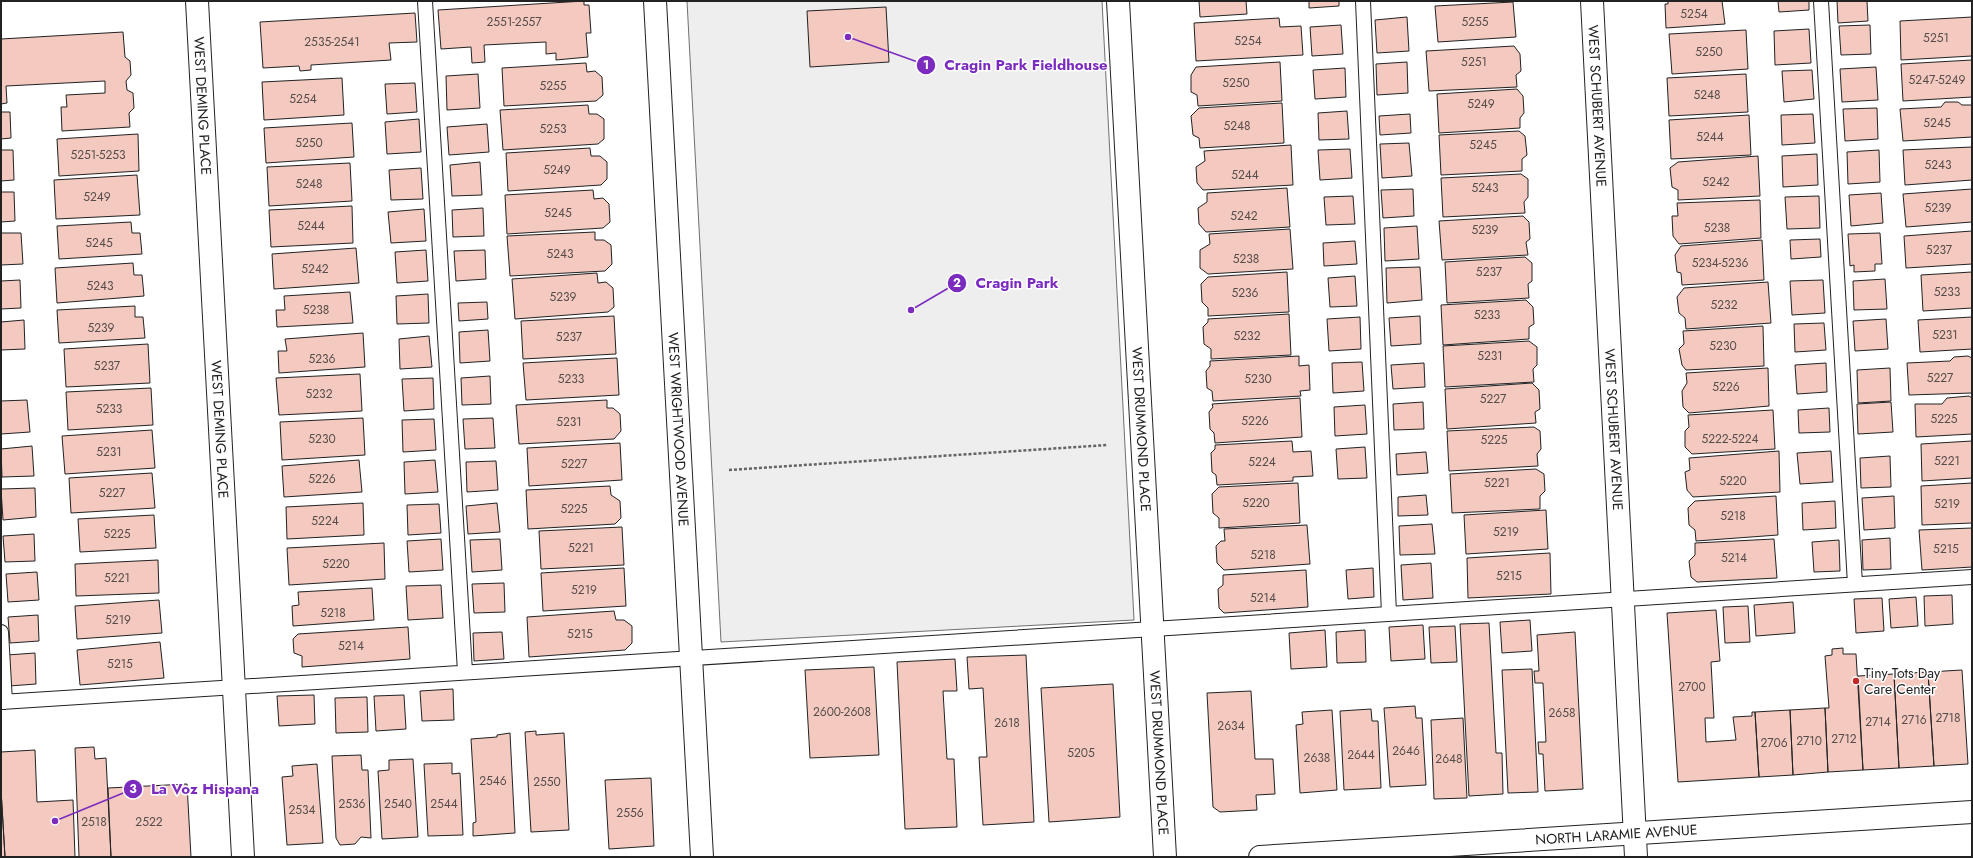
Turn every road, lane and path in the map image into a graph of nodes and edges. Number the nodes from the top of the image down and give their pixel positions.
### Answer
1 (197, 1) edge
2 (425, 1) edge
3 (655, 1) edge
4 (1118, 1) edge
5 (1363, 1) edge
6 (1592, 1) edge
7 (1821, 1) edge
8 (1107, 445) dead end
9 (729, 470) dead end
10 (1972, 577) edge
11 (1855, 584) junction
12 (1622, 599) junction
13 (1389, 614) junction
14 (1152, 629) junction
15 (1, 632) edge
16 (691, 658) junction
17 (465, 672) junction
18 (234, 687) junction
19 (3, 702) edge
20 (1972, 812) edge
21 (1634, 833) junction
22 (243, 857) edge
23 (702, 857) edge
24 (1165, 857) edge
25 (1260, 857) edge
26 (1636, 857) edge

1 - 18 street, WEST DEMING PLACE
2 - 17 lane
3 - 16 street, WEST WRIGHTWOOD AVENUE
4 - 14 street, WEST DRUMMOND PLACE
5 - 13 lane
6 - 12 street, WEST SCHUBERT AVENUE
7 - 11 lane
8 - 9 path
10 - 11 lane
11 - 12 lane
12 - 13 lane
12 - 21 street, WEST SCHUBERT AVENUE
13 - 14 lane
14 - 16 lane
14 - 24 street, WEST DRUMMOND PLACE
15 - 19 lane
16 - 17 lane
16 - 23 street, WEST WRIGHTWOOD AVENUE
17 - 18 lane
18 - 19 lane
18 - 22 street, WEST DEMING PLACE
20 - 21 street, NORTH LARAMIE AVENUE
21 - 25 street, NORTH LARAMIE AVENUE
21 - 26 street, WEST SCHUBERT AVENUE

